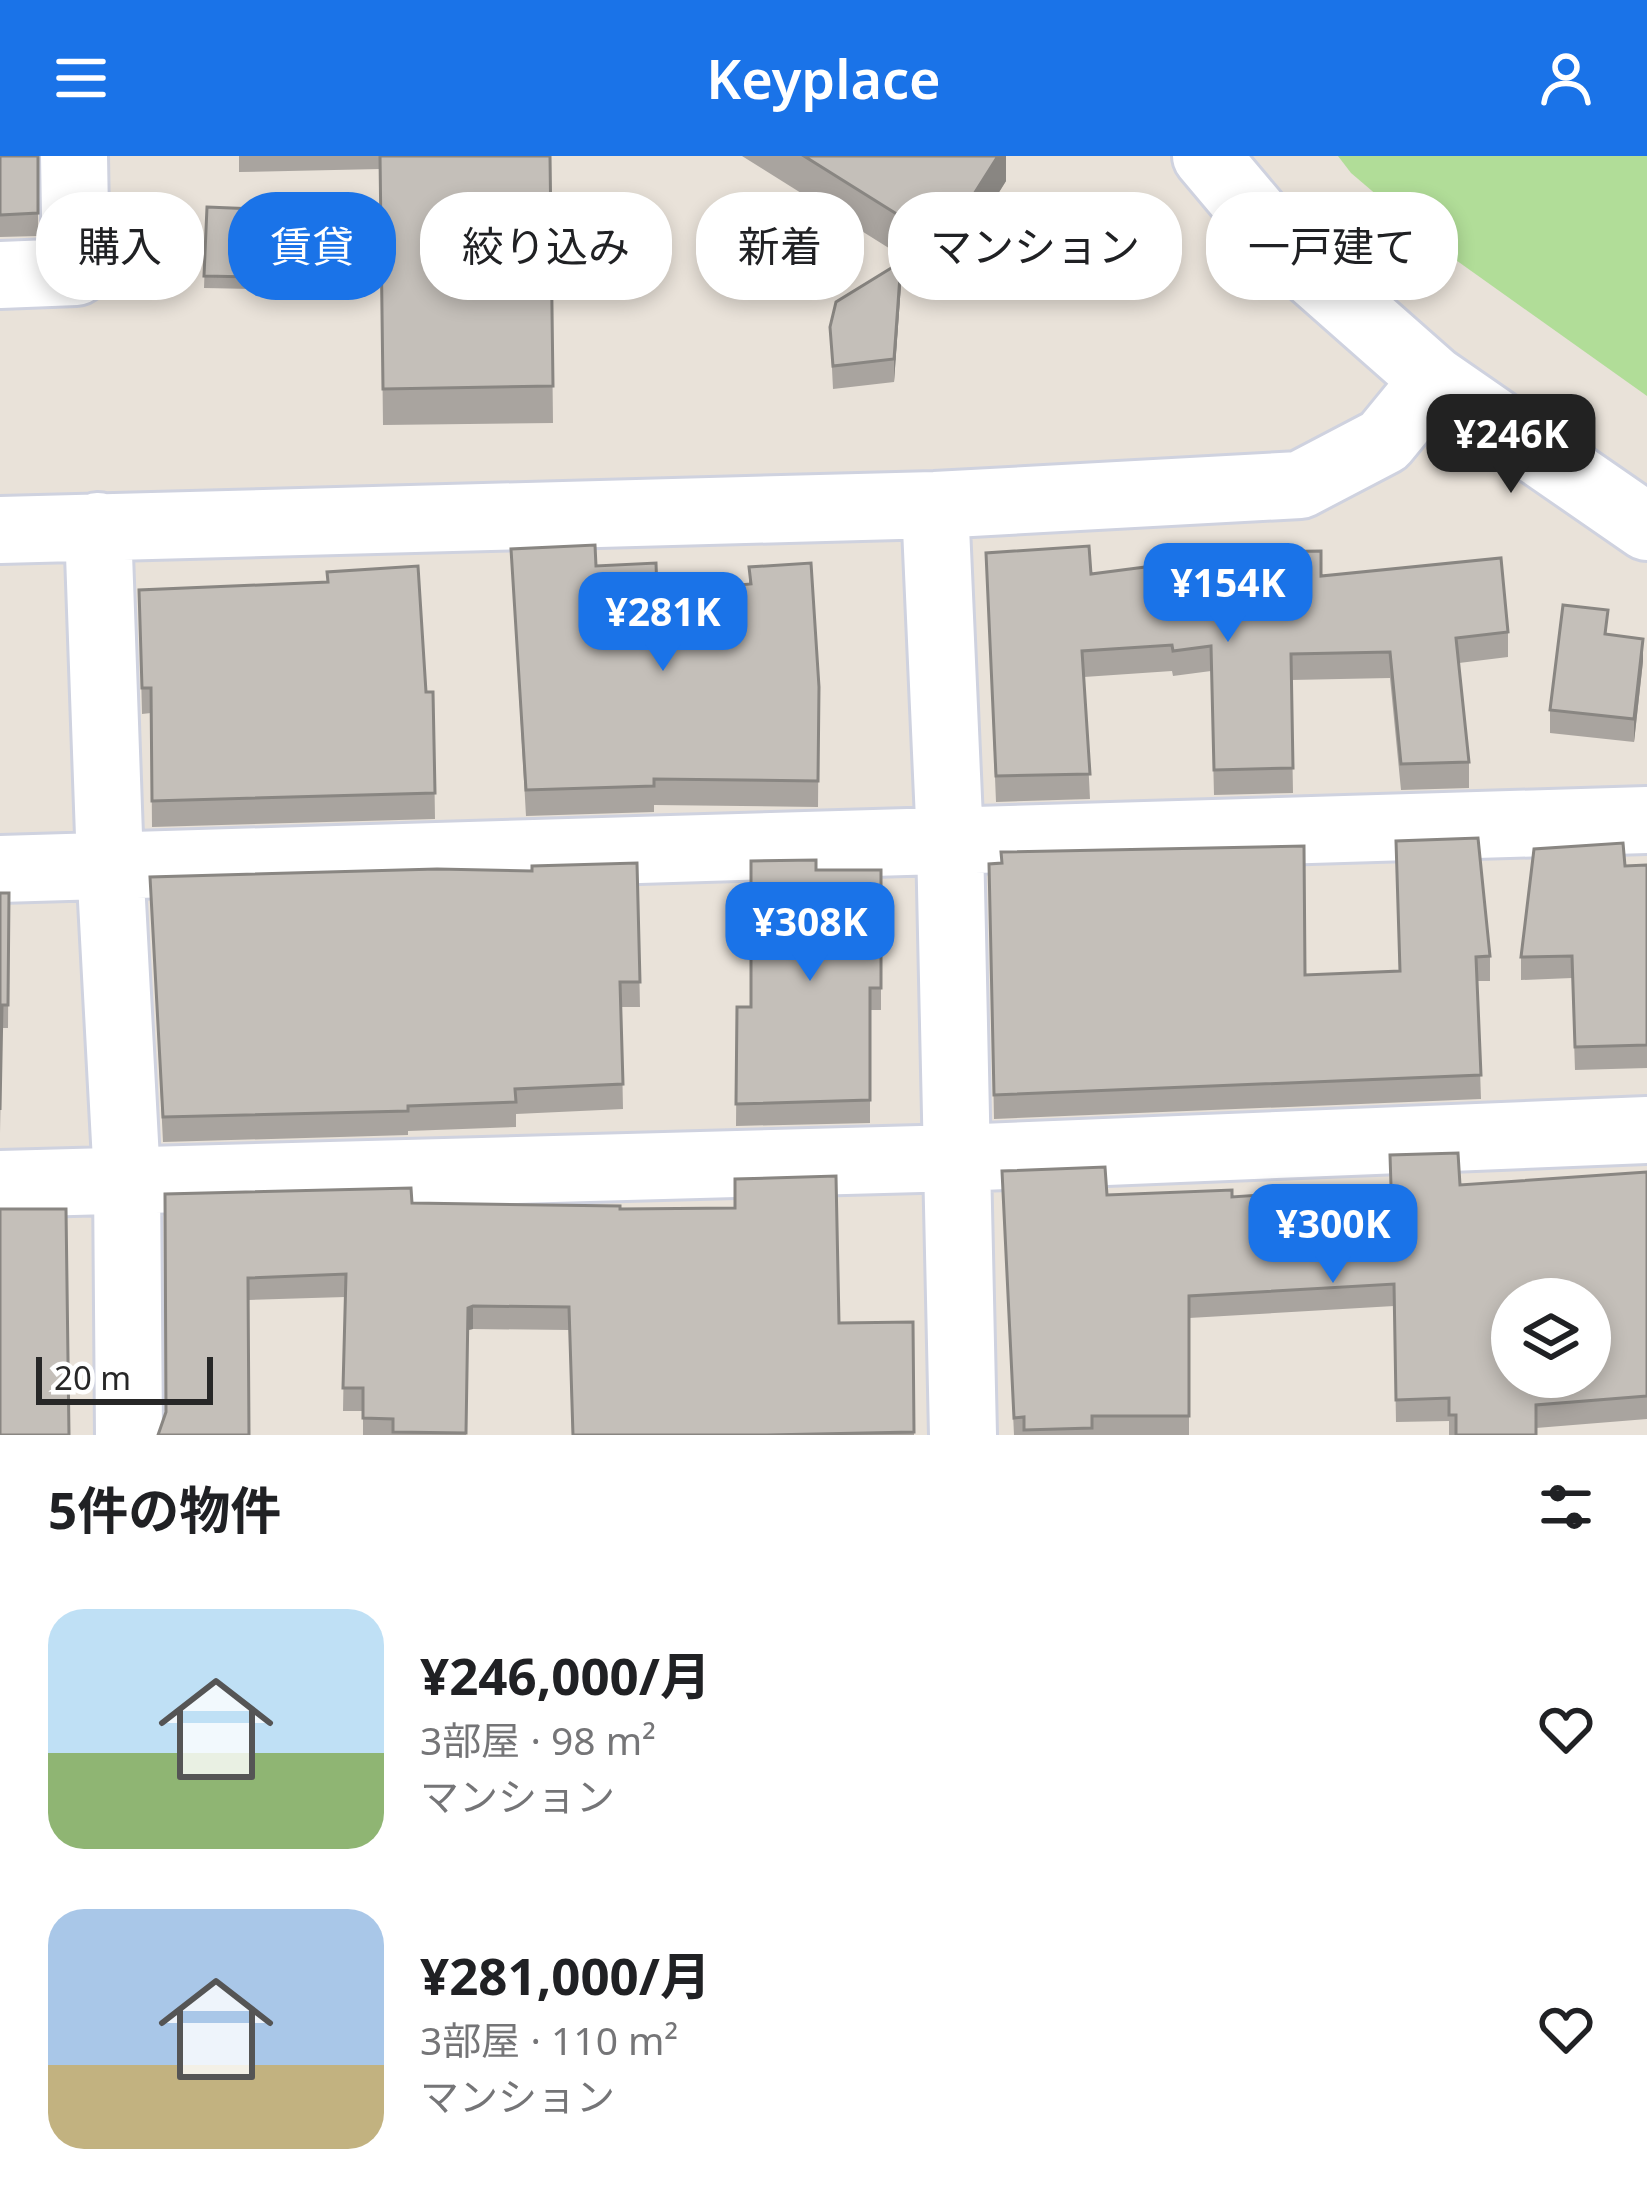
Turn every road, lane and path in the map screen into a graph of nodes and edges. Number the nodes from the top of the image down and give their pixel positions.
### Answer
1 (74, 156) edge
2 (1206, 156) edge
3 (0, 275) edge
4 (1434, 380) junction
5 (935, 505) junction
6 (98, 526) junction
7 (1647, 527) edge
8 (0, 530) edge
9 (1647, 820) edge
10 (950, 842) junction
11 (110, 864) junction
12 (0, 869) edge
13 (1647, 1130) edge
14 (958, 1158) junction
15 (127, 1179) junction
16 (0, 1184) edge
17 (129, 1435) edge
18 (963, 1435) edge

1 - 3 street
2 - 4 street
4 - 5 street
4 - 7 street
5 - 6 street
5 - 10 street
6 - 8 street
6 - 11 street
9 - 10 street
10 - 11 street
10 - 14 street
11 - 12 street
11 - 15 street
13 - 14 street
14 - 15 street
14 - 18 street
15 - 16 street
15 - 17 street

